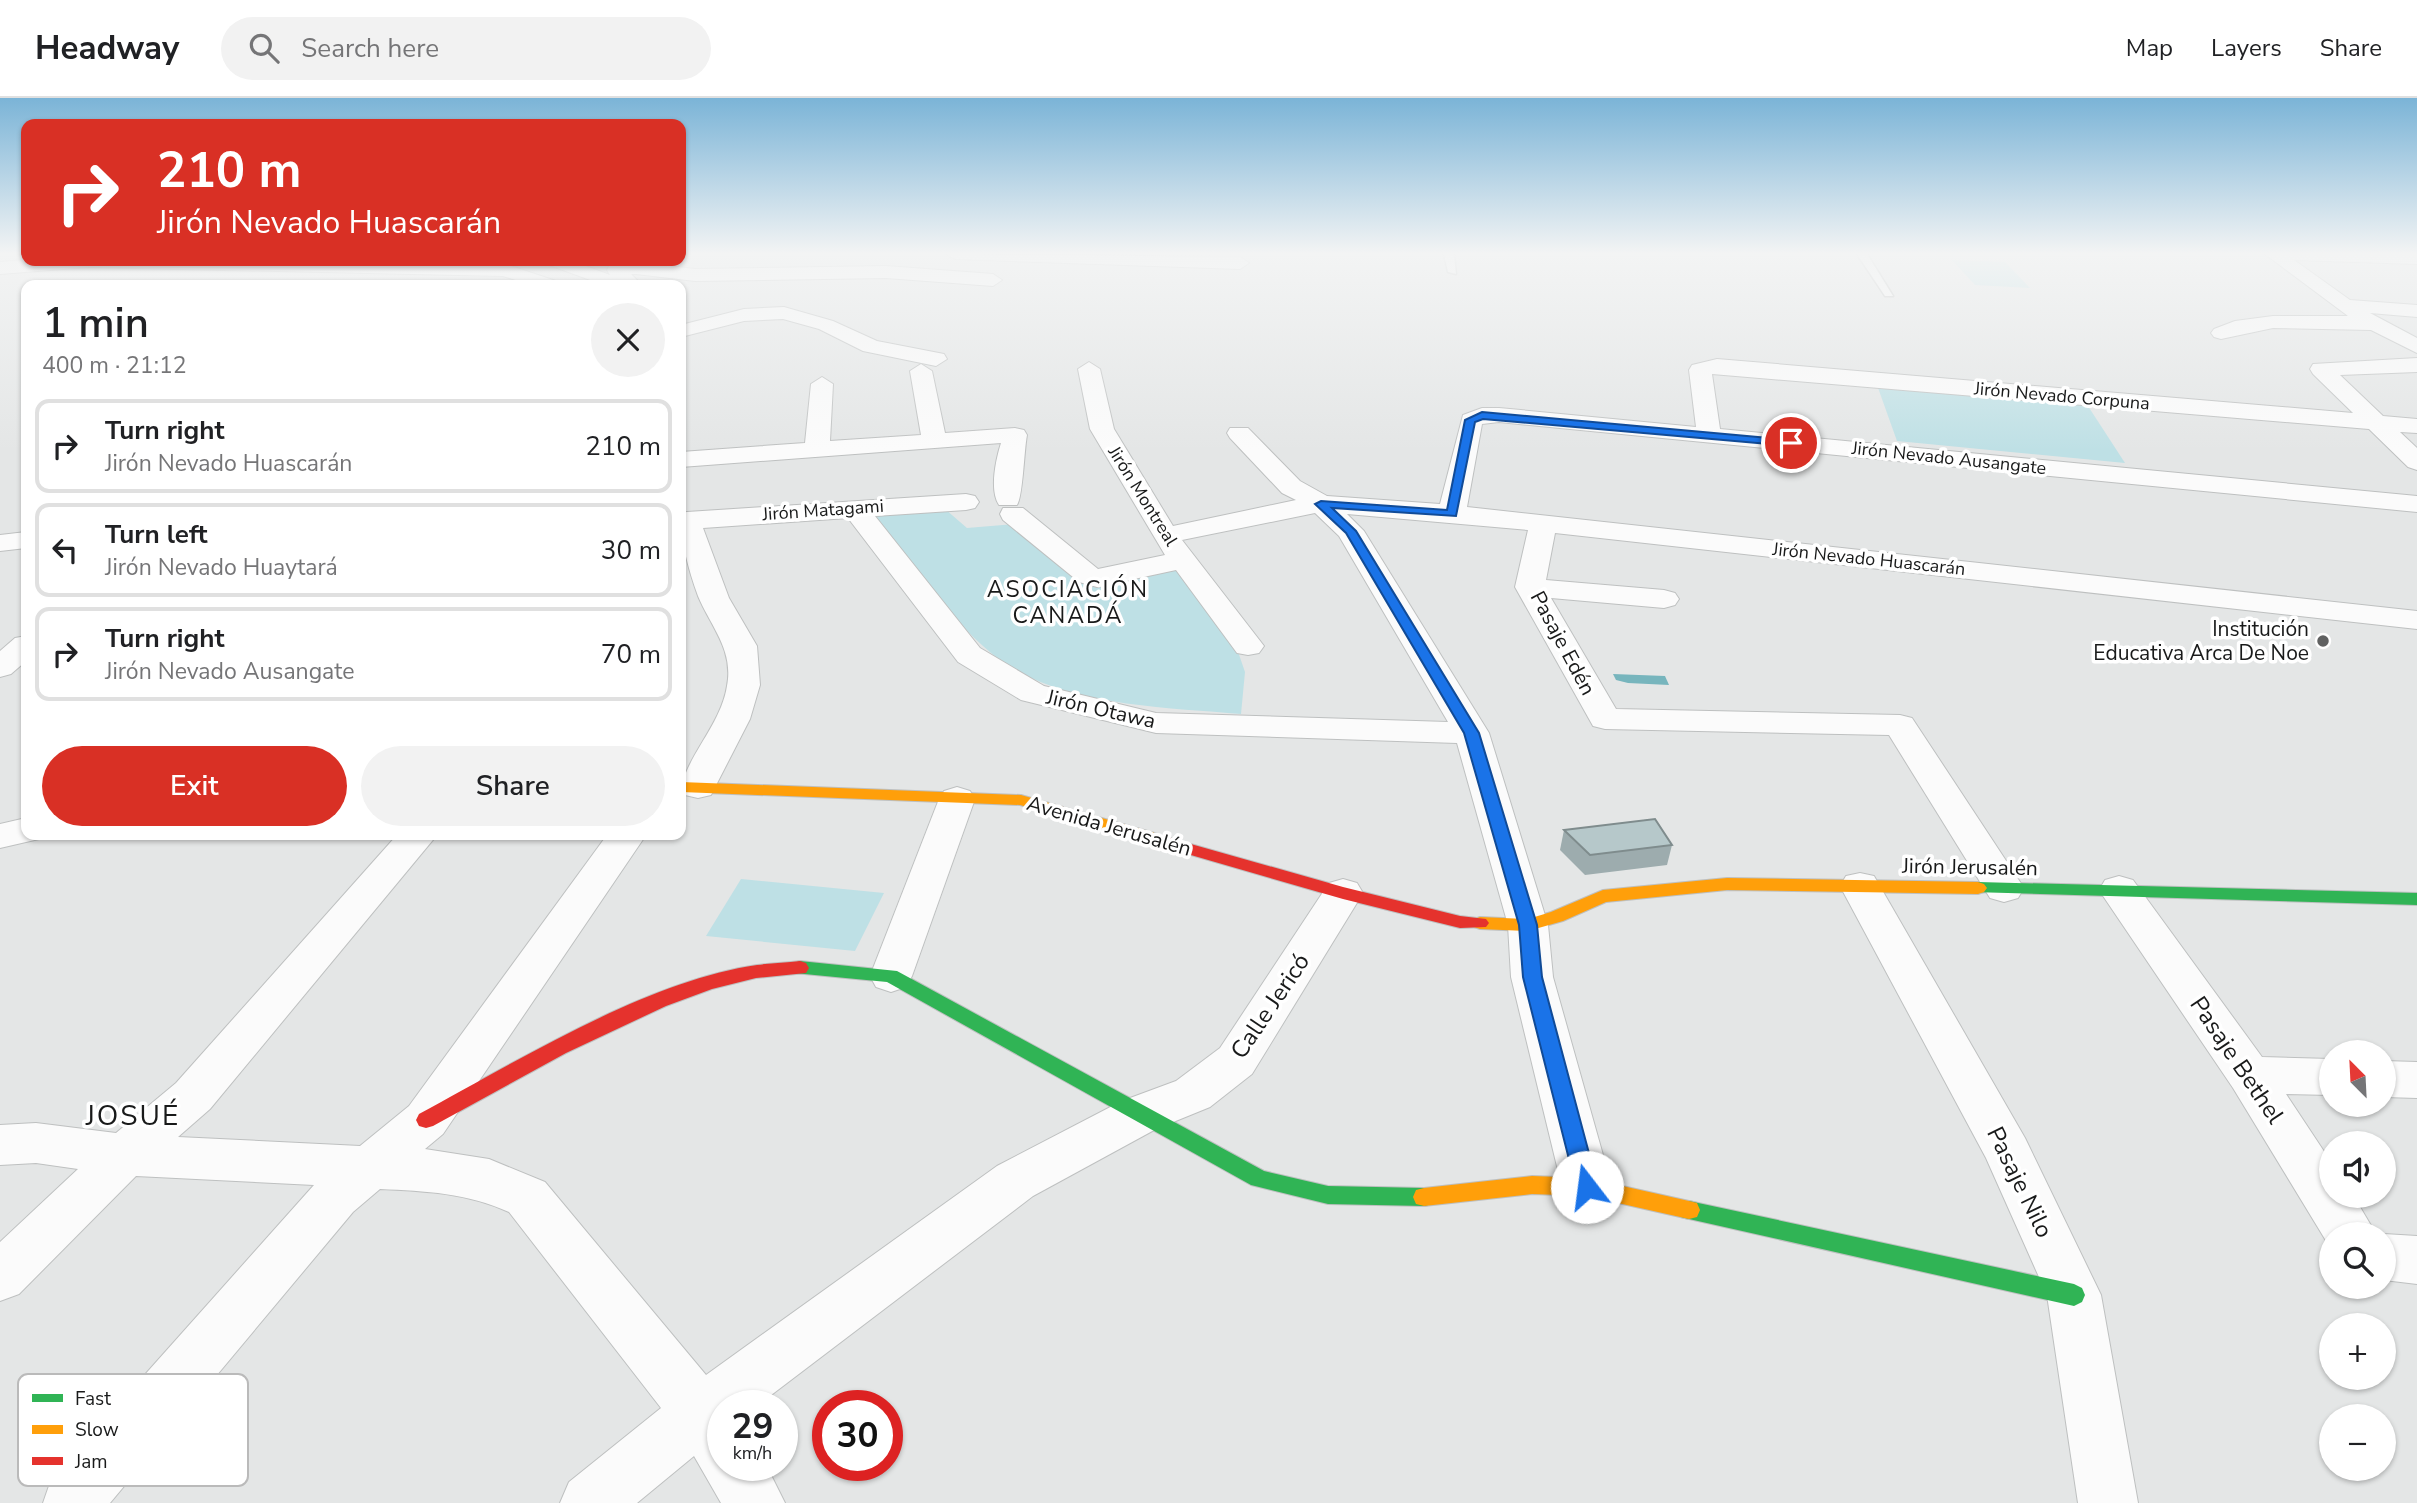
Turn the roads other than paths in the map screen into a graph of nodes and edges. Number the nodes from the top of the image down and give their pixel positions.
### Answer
1 (726, 320) edge
2 (807, 320) edge
3 (2367, 320) edge
4 (2374, 324) junction
5 (686, 330) edge
6 (2221, 333) dead end
7 (2417, 346) edge
8 (2417, 365) edge
9 (1089, 369) dead end
10 (822, 384) dead end
11 (2374, 422) junction
12 (2417, 426) edge
13 (1239, 433) dead end
14 (1709, 435) junction
15 (934, 441) junction
16 (817, 451) junction
17 (686, 460) edge
18 (2417, 462) edge
19 (1321, 504) junction
20 (2417, 504) edge
21 (1010, 506) junction
22 (854, 508) junction
23 (1452, 513) junction
24 (686, 520) edge
25 (1543, 523) junction
26 (686, 525) edge
27 (1165, 536) junction
28 (21, 541) edge
29 (0, 543) edge
30 (1184, 559) junction
31 (1097, 578) joint
32 (1531, 587) junction
33 (1664, 599) dead end
34 (2417, 620) edge
35 (1248, 646) dead end
36 (21, 649) edge
37 (0, 667) edge
38 (1472, 733) junction
39 (689, 787) edge
40 (957, 799) junction
41 (21, 831) edge
42 (0, 836) edge
43 (414, 840) edge
44 (623, 840) edge
45 (1860, 886) junction
46 (2004, 888) junction
47 (2119, 890) junction
48 (1343, 893) junction
49 (2417, 899) edge
50 (1528, 925) junction
51 (891, 976) junction
52 (2249, 1075) junction
53 (2319, 1077) edge
54 (2396, 1079) edge
55 (2417, 1080) edge
56 (1139, 1115) junction
57 (426, 1121) junction
58 (0, 1146) edge
59 (125, 1155) junction
60 (369, 1168) junction
61 (1587, 1187) junction
62 (2342, 1222) edge
63 (2396, 1258) edge
64 (2417, 1260) edge
65 (0, 1277) edge
66 (2074, 1295) junction
67 (182, 1374) edge
68 (762, 1390) edge
69 (707, 1425) edge
70 (707, 1434) edge
71 (742, 1481) edge
72 (85, 1486) edge
73 (72, 1501) dead end
74 (590, 1503) edge
75 (755, 1503) edge
76 (2108, 1503) edge

1 - 5 street
2 - 15 street
3 - 4 street
4 - 6 street
4 - 7 street
8 - 11 street
9 - 27 street, Jirón Montreal
10 - 16 street
11 - 12 street, Jirón Nevado Corpuna
11 - 14 street, Jirón Nevado Corpuna
11 - 18 street
13 - 19 street
14 - 20 street, Jirón Nevado Ausangate
14 - 23 street, Jirón Nevado Ausangate
15 - 16 street
15 - 21 street
16 - 17 street
19 - 23 street, Jirón Nevado Huascarán
19 - 27 street
19 - 38 street
21 - 22 street, Jirón Matagami
21 - 31 street
22 - 24 street, Jirón Matagami
22 - 38 street, Jirón Otawa
23 - 25 street, Jirón Nevado Huascarán
25 - 32 street, Pasaje Edén
25 - 34 street, Jirón Nevado Huascarán
26 - 39 street
27 - 30 street, Jirón Montreal
28 - 29 street
30 - 31 street
30 - 35 street, Jirón Montreal
32 - 33 street
32 - 46 street, Pasaje Edén
36 - 37 street
38 - 50 street
39 - 40 street, Avenida Jerusalén
40 - 48 street, Avenida Jerusalén
40 - 51 street
41 - 42 street
43 - 59 street
44 - 57 street
45 - 46 street, Jirón Jerusalén
45 - 50 street, Jirón Jerusalén
45 - 66 street, Pasaje Nilo
46 - 47 street, Jirón Jerusalén
47 - 49 street, Jirón Jerusalén
47 - 52 street, Pasaje Bethel
48 - 50 street, Avenida Jerusalén
48 - 56 street, Calle Jericó
50 - 61 street
51 - 56 street
51 - 57 street
52 - 53 street
52 - 62 street, Pasaje Bethel
54 - 55 street
56 - 61 street
56 - 68 street, Calle Jericó
57 - 60 street
58 - 59 street
59 - 60 street
59 - 65 street
60 - 67 street
60 - 69 street
61 - 66 street
63 - 64 street
66 - 76 street, Pasaje Nilo
70 - 74 street, Calle Jericó
71 - 75 street
72 - 73 street

